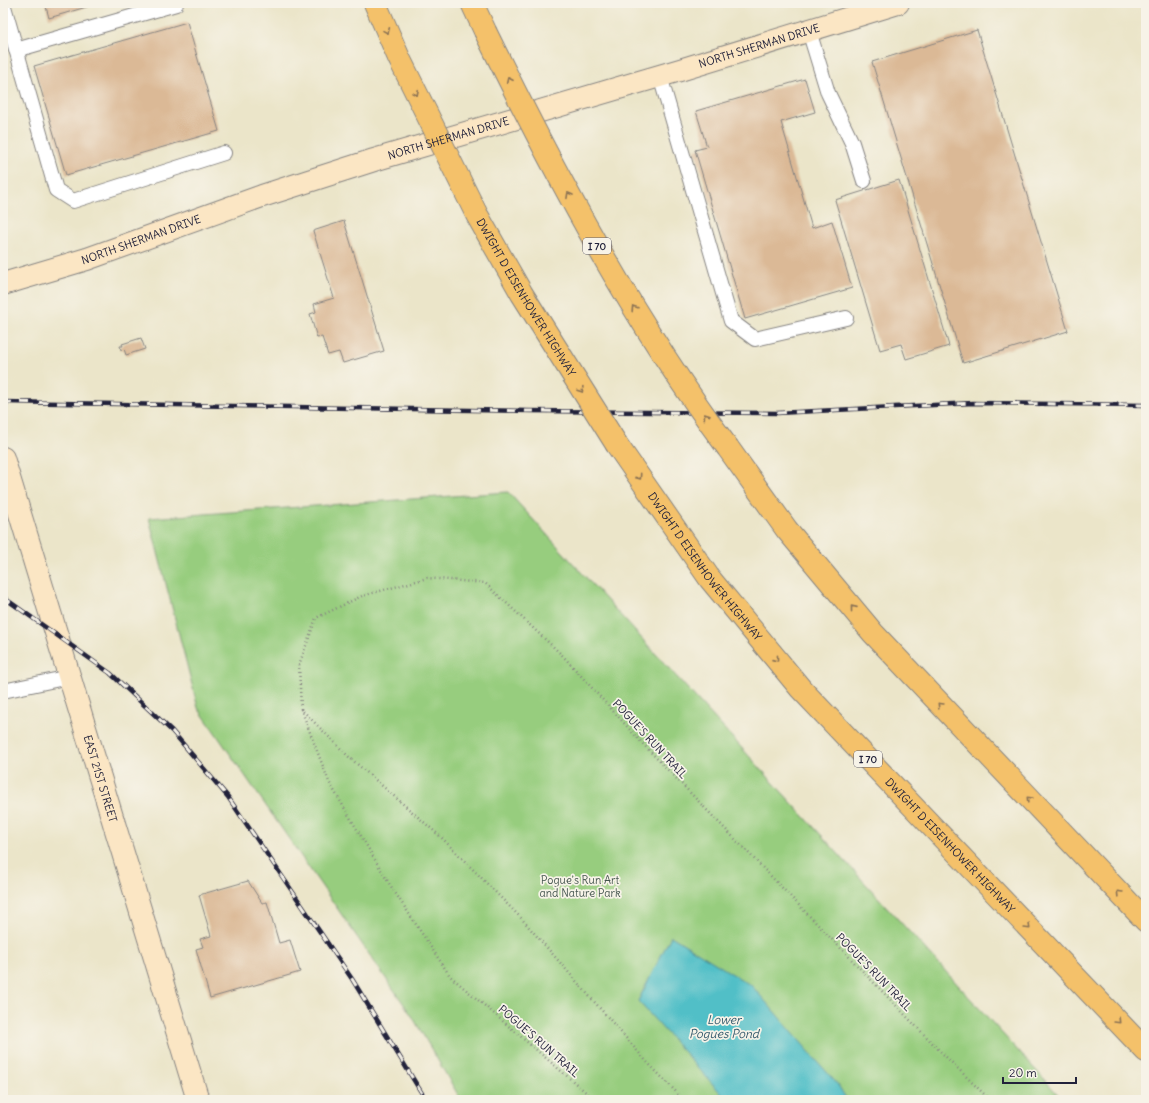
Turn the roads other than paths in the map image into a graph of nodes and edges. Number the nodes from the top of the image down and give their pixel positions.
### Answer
1 (3, 3) edge
2 (374, 3) edge
3 (472, 3) edge
4 (898, 3) edge
5 (176, 4) edge
6 (809, 30) junction
7 (16, 50) junction
8 (660, 76) junction
9 (224, 153) dead end
10 (864, 181) dead end
11 (3, 284) edge
12 (846, 318) dead end
13 (3, 458) edge
14 (69, 677) junction
15 (3, 691) edge
16 (1146, 921) edge
17 (1146, 1050) edge
18 (198, 1100) edge

1 - 7 lane
2 -> 17 highway, DWIGHT D EISENHOWER HIGHWAY / I 70, bridge
16 -> 3 highway, I 70, bridge
4 - 6 main road, NORTH SHERMAN DRIVE
5 - 7 lane
6 - 8 main road, NORTH SHERMAN DRIVE
6 - 10 lane
7 - 9 lane
8 - 11 main road, NORTH SHERMAN DRIVE
8 - 12 lane
13 - 14 main road, EAST 21ST STREET
14 - 15 lane
14 - 18 main road, EAST 21ST STREET

